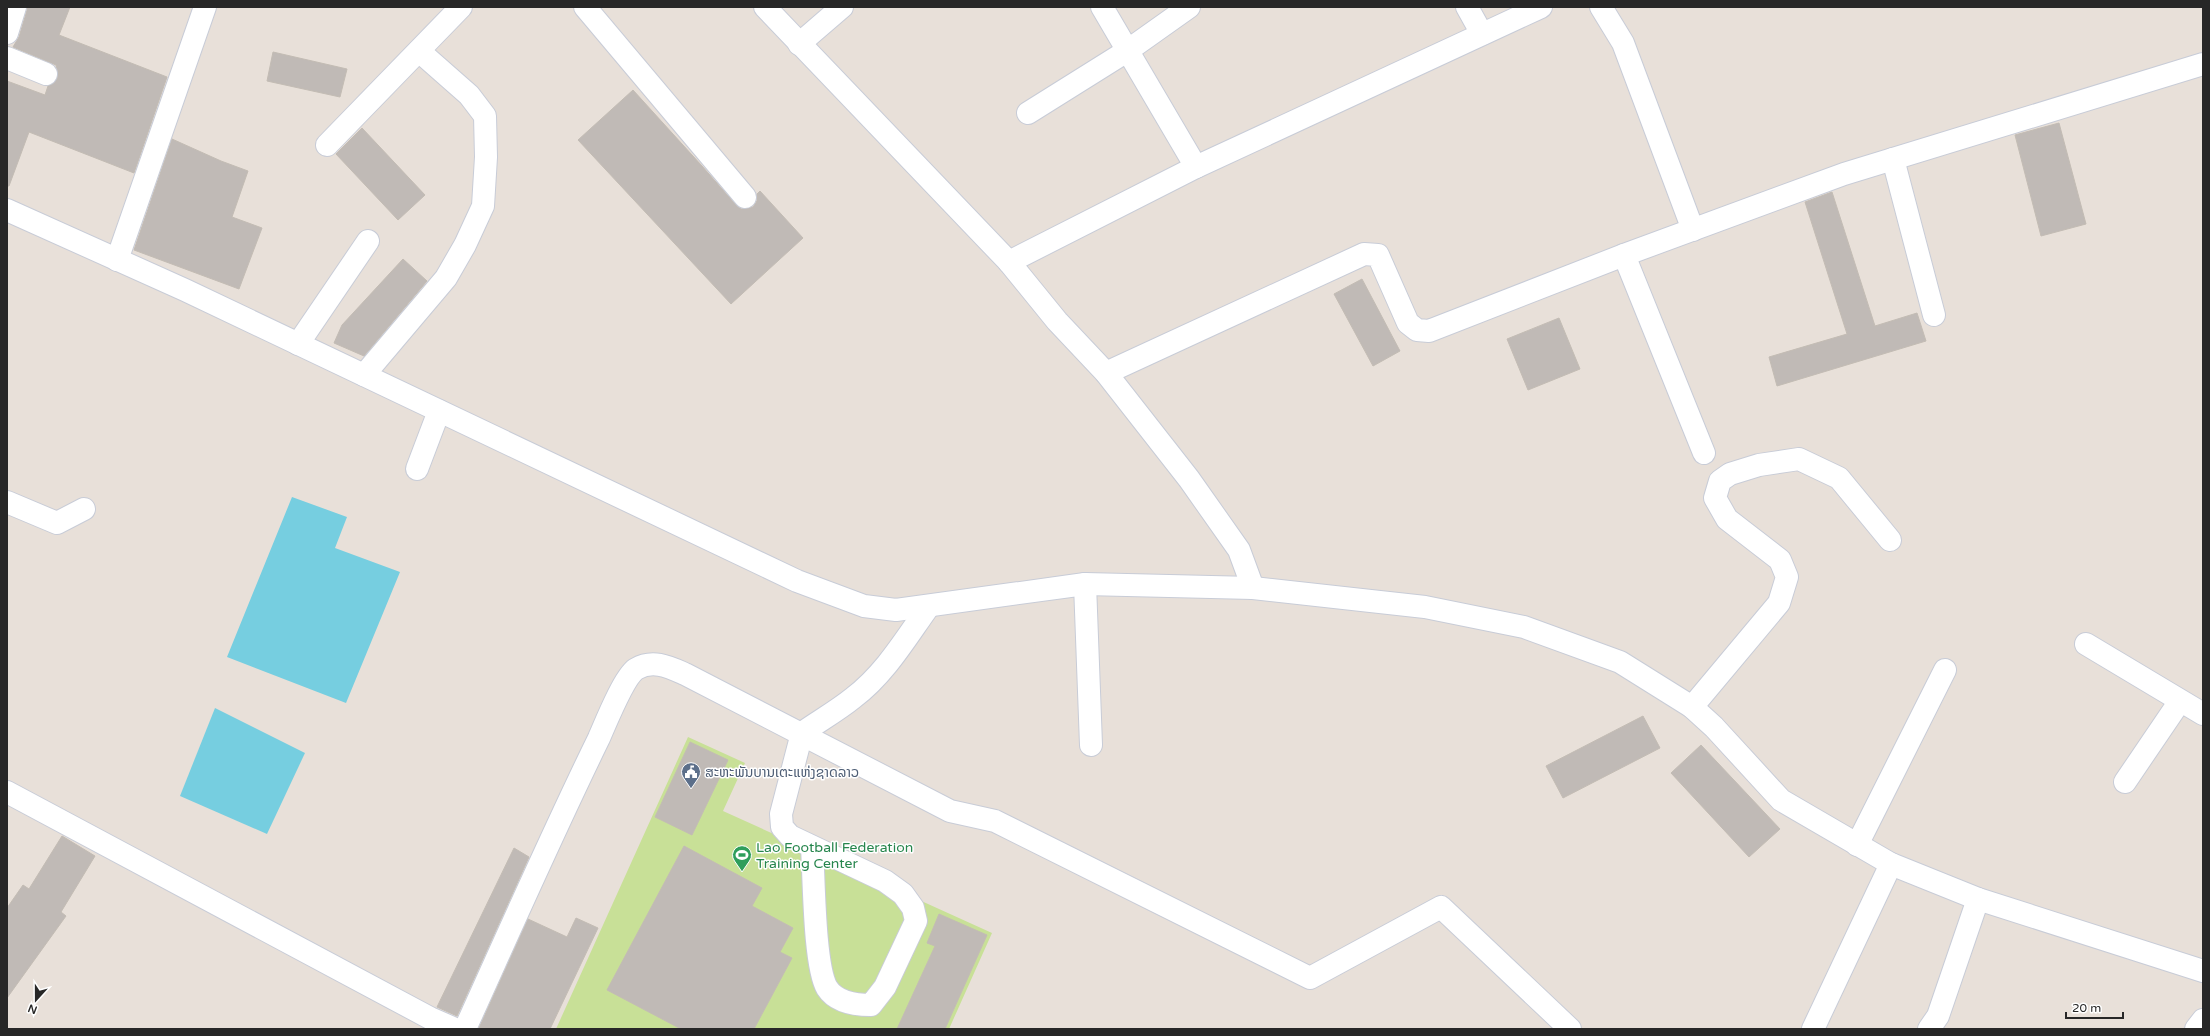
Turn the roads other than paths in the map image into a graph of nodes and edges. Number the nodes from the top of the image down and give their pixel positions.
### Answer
1 (15, 7) edge
2 (205, 7) edge
3 (461, 7) edge
4 (585, 7) edge
5 (765, 7) edge
6 (842, 7) edge
7 (1102, 7) edge
8 (1189, 7) edge
9 (1467, 7) edge
10 (1541, 7) edge
11 (1601, 7) edge
12 (7, 33) edge
13 (1482, 34) junction
14 (799, 44) junction
15 (419, 51) junction
16 (1127, 51) junction
17 (7, 58) edge
18 (2203, 64) edge
19 (46, 74) dead end
20 (1028, 113) dead end
21 (327, 145) dead end
22 (1893, 159) junction
23 (1196, 167) junction
24 (745, 197) dead end
25 (7, 210) edge
26 (1694, 230) junction
27 (368, 241) dead end
28 (1624, 255) junction
29 (117, 260) junction
30 (1009, 262) junction
31 (1934, 315) dead end
32 (298, 344) junction
33 (1106, 373) junction
34 (364, 375) junction
35 (439, 411) junction
36 (1704, 453) dead end
37 (417, 469) dead end
38 (7, 502) edge
39 (84, 509) dead end
40 (1890, 540) dead end
41 (1085, 584) junction
42 (1253, 588) junction
43 (929, 606) junction
44 (2086, 644) dead end
45 (1945, 670) dead end
46 (2180, 701) junction
47 (1692, 707) junction
48 (2203, 714) edge
49 (802, 733) junction
50 (1091, 744) dead end
51 (2125, 782) dead end
52 (7, 792) edge
53 (1857, 846) junction
54 (812, 847) junction
55 (1891, 864) junction
56 (1978, 899) junction
57 (2203, 971) edge
58 (2203, 1020) edge
59 (455, 1029) edge
60 (465, 1029) edge
61 (1570, 1029) edge
62 (1813, 1029) edge
63 (1929, 1029) edge
64 (2196, 1029) edge

1 - 12 street
2 - 29 street
3 - 15 street
4 - 24 street
5 - 14 street
6 - 14 street
7 - 16 street
8 - 16 street
9 - 13 street
10 - 13 street
11 - 26 street
13 - 23 street
14 - 30 street
15 - 21 street
15 - 34 street
16 - 20 street
16 - 23 street
17 - 19 street
18 - 22 street
22 - 26 street
22 - 31 street
23 - 30 street
25 - 29 street
26 - 28 street
27 - 32 street
28 - 33 street
28 - 36 street
29 - 32 street
30 - 33 street
32 - 34 street
33 - 42 street
34 - 35 street
35 - 37 street
35 - 43 street
38 - 39 street
40 - 47 street
41 - 42 street
41 - 43 street
41 - 50 street
42 - 47 street
43 - 49 street
44 - 46 street
45 - 53 street
46 - 48 street
46 - 51 street
47 - 53 street
49 - 54 street
49 - 60 street
49 - 61 street
52 - 59 street
53 - 55 street
54 - 54 street
55 - 56 street
55 - 62 street
56 - 57 street
56 - 63 street
58 - 64 street

